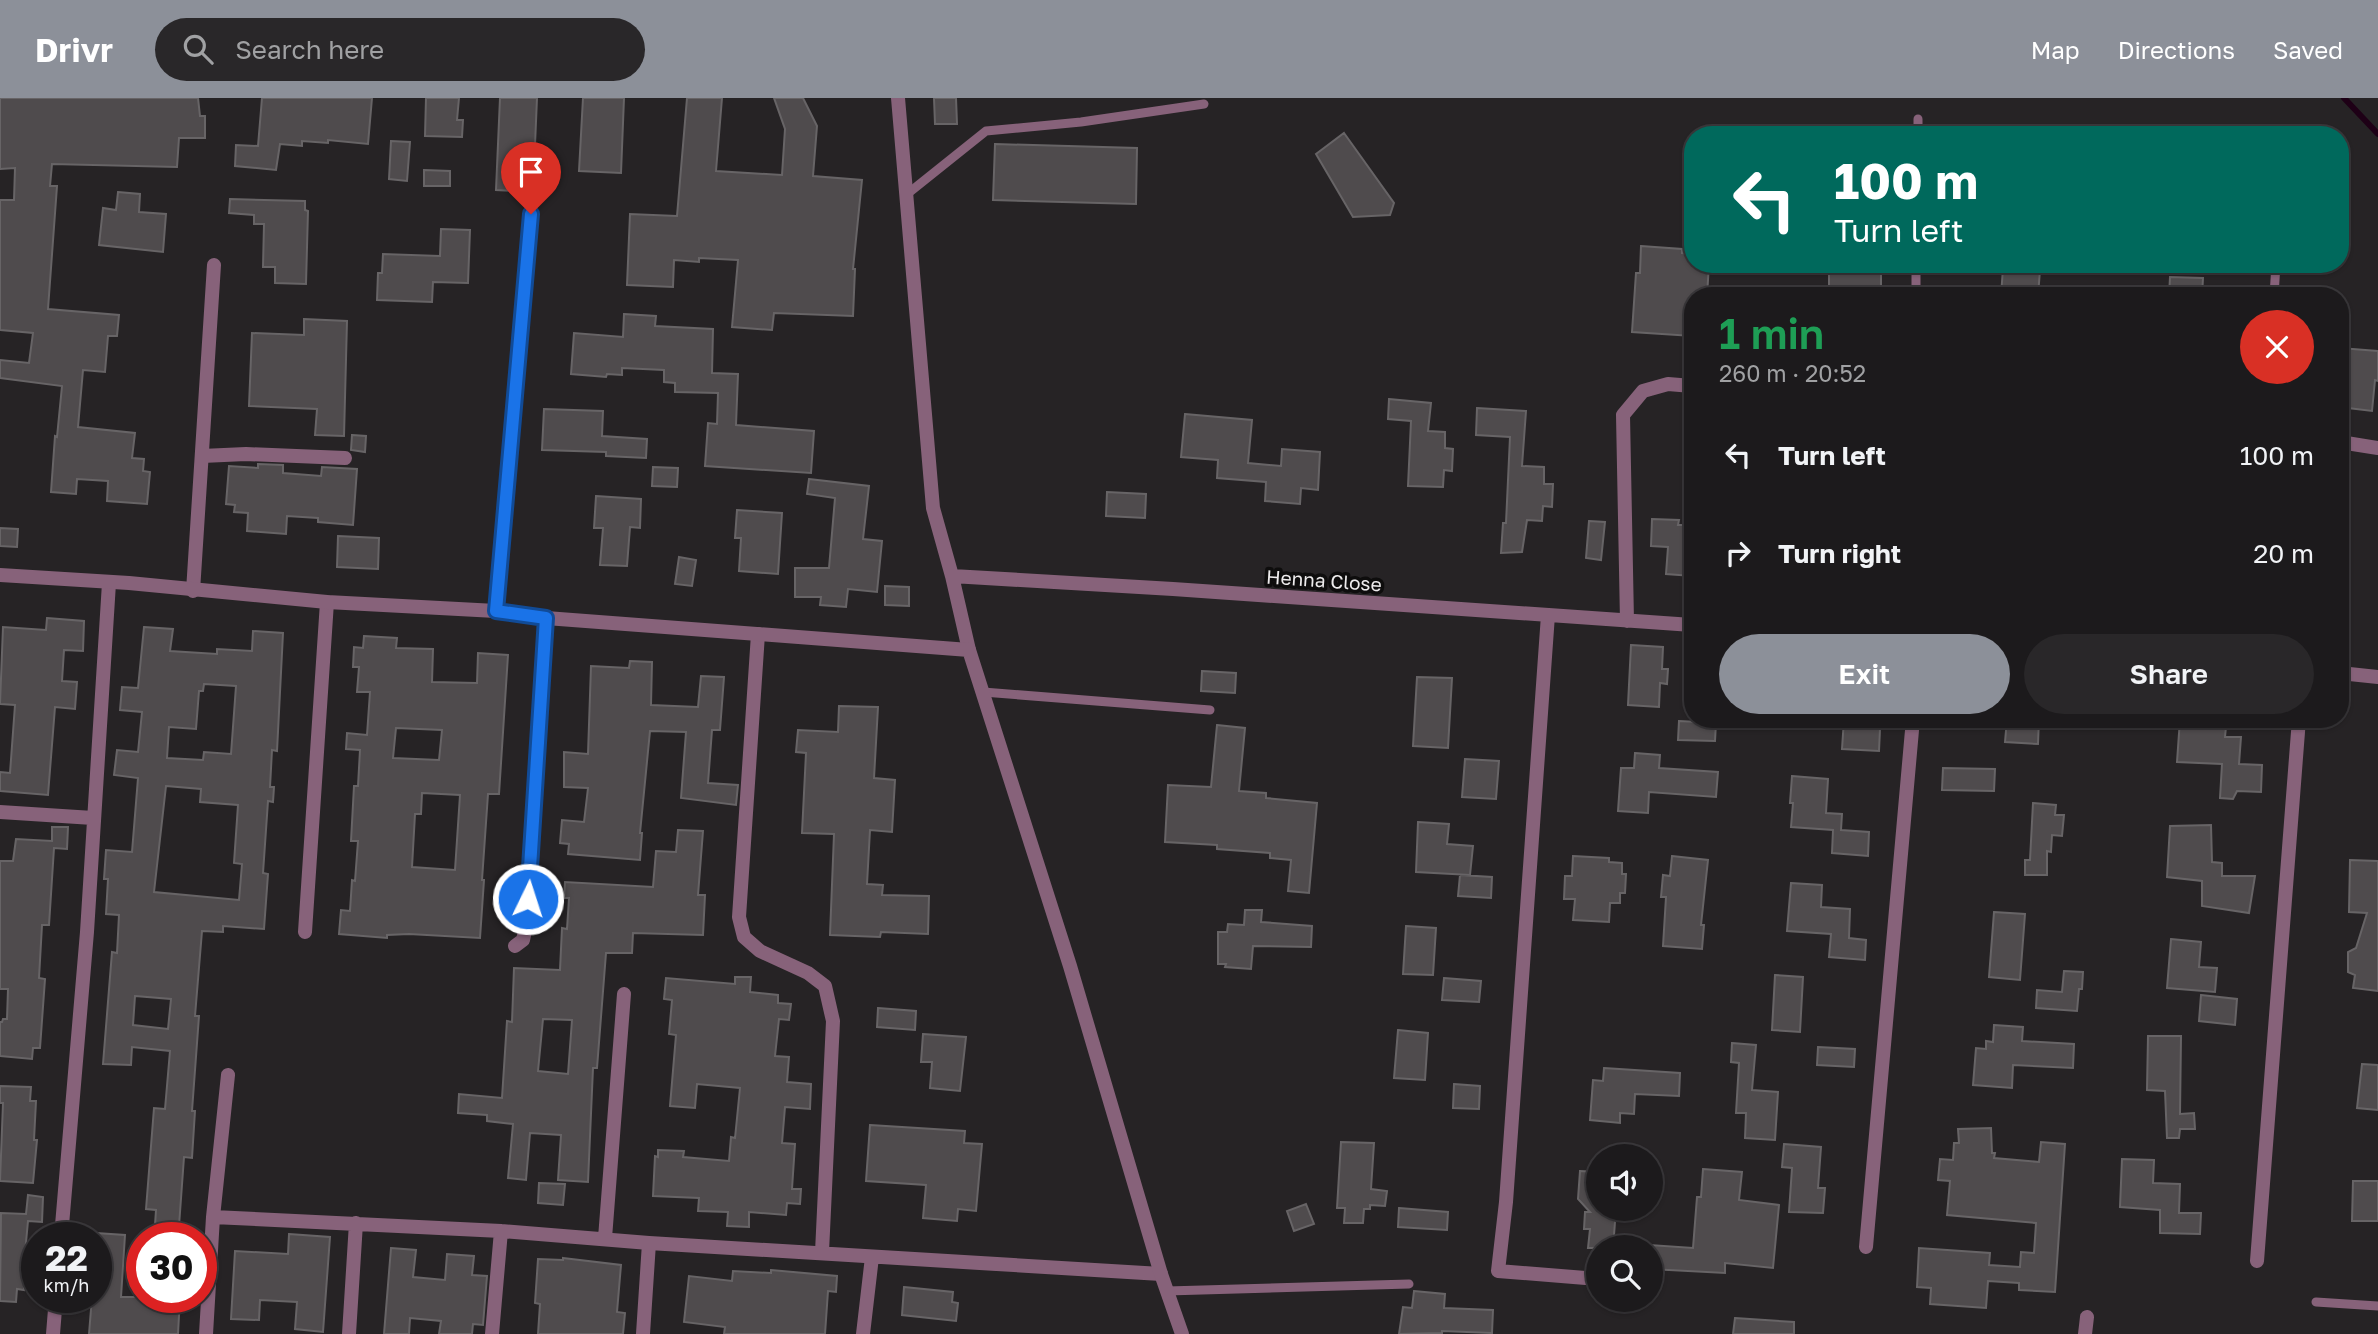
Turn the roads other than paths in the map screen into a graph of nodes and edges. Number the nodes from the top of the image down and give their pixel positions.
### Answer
1 (898, 98) edge
2 (1205, 104) dead end
3 (1918, 119) dead end
4 (1918, 126) edge
5 (906, 195) junction
6 (531, 214) dead end
7 (214, 265) dead end
8 (1684, 385) edge
9 (2349, 443) edge
10 (2378, 448) edge
11 (202, 456) junction
12 (345, 458) dead end
13 (0, 575) edge
14 (952, 576) junction
15 (109, 583) junction
16 (193, 591) junction
17 (327, 602) junction
18 (496, 611) junction
19 (1548, 615) junction
20 (546, 618) junction
21 (1627, 621) junction
22 (1684, 625) edge
23 (758, 634) junction
24 (969, 650) junction
25 (2349, 674) edge
26 (2378, 677) edge
27 (983, 692) junction
28 (1210, 710) dead end
29 (1912, 728) edge
30 (2298, 728) edge
31 (0, 812) edge
32 (93, 818) junction
33 (305, 932) dead end
34 (515, 946) dead end
35 (624, 994) dead end
36 (228, 1075) dead end
37 (213, 1217) junction
38 (62, 1222) edge
39 (356, 1223) junction
40 (501, 1231) junction
41 (605, 1238) junction
42 (649, 1243) junction
43 (1866, 1247) dead end
44 (822, 1252) junction
45 (872, 1257) junction
46 (2258, 1261) dead end
47 (1161, 1274) junction
48 (1586, 1278) edge
49 (1409, 1284) dead end
50 (1167, 1292) junction
51 (2316, 1302) dead end
52 (2378, 1306) edge
53 (55, 1313) edge
54 (2087, 1317) dead end
55 (53, 1334) edge
56 (206, 1334) edge
57 (349, 1334) edge
58 (492, 1334) edge
59 (643, 1334) edge
60 (863, 1334) edge
61 (1182, 1334) edge
62 (2085, 1334) edge

1 - 5 street
2 - 5 lane
3 - 4 lane
5 - 14 street
6 - 18 street
7 - 11 street
8 - 21 street
9 - 10 street
11 - 12 street
11 - 16 street
13 - 15 street
14 - 19 street, Henna Close
14 - 24 street
15 - 16 street
15 - 32 street
16 - 17 street
17 - 18 street
17 - 33 street
18 - 20 street
19 - 21 street, Henna Close
19 - 48 street
20 - 23 street
20 - 34 street
21 - 22 street, Henna Close
23 - 24 street
23 - 44 street
24 - 27 street
25 - 26 street
27 - 28 lane
27 - 47 street
29 - 43 street
30 - 46 street
31 - 32 street
32 - 38 street
35 - 41 street
36 - 37 street
37 - 39 street
37 - 56 street
39 - 40 street
39 - 57 street
40 - 41 street
40 - 58 street
41 - 42 street
42 - 44 street
42 - 59 street
44 - 45 street
45 - 47 street
45 - 60 street
47 - 50 street
49 - 50 lane
50 - 61 street
51 - 52 lane
53 - 55 street
54 - 62 street

